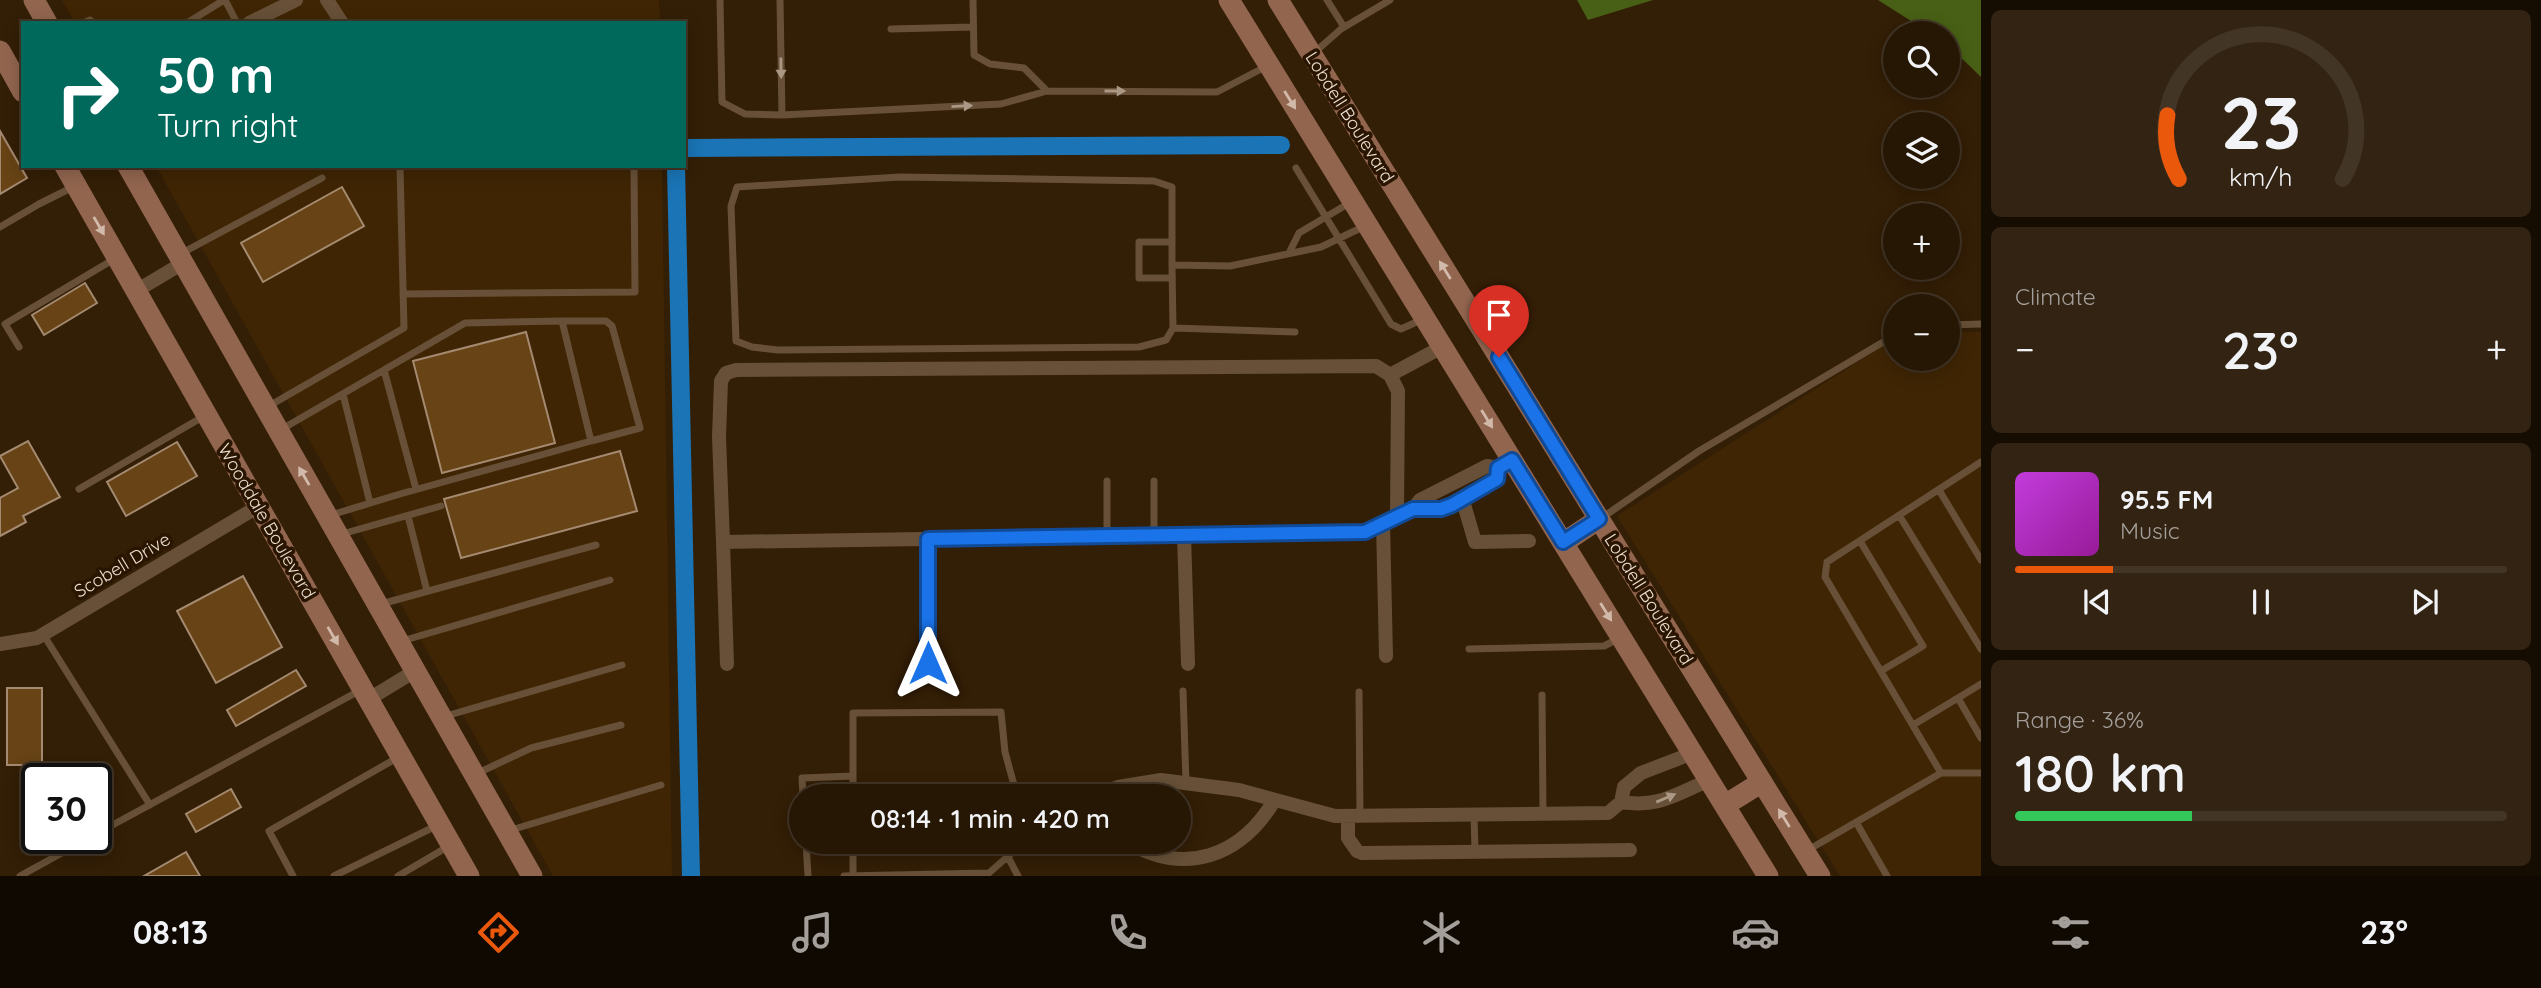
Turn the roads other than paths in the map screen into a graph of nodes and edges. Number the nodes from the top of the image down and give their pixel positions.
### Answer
1 (35, 0) edge
2 (224, 0) edge
3 (296, 0) edge
4 (327, 0) edge
5 (720, 0) edge
6 (780, 0) edge
7 (973, 0) edge
8 (1229, 0) edge
9 (1278, 0) edge
10 (1327, 0) edge
11 (1386, 1) edge
12 (46, 21) edge
13 (190, 21) edge
14 (236, 21) edge
15 (253, 21) edge
16 (341, 21) edge
17 (973, 27) junction
18 (1344, 27) junction
19 (891, 29) dead end
20 (0, 51) edge
21 (1312, 55) junction
22 (1269, 65) junction
23 (21, 88) edge
24 (1047, 91) junction
25 (782, 115) junction
26 (66, 168) edge
27 (129, 168) edge
28 (400, 168) edge
29 (634, 168) edge
30 (1296, 168) dead end
31 (322, 178) dead end
32 (76, 186) junction
33 (1353, 201) junction
34 (1324, 216) junction
35 (1367, 225) junction
36 (0, 227) edge
37 (1339, 239) junction
38 (1172, 242) junction
39 (1289, 253) junction
40 (117, 257) junction
41 (181, 259) junction
42 (1171, 265) junction
43 (1172, 278) junction
44 (136, 291) junction
45 (403, 294) junction
46 (1425, 318) junction
47 (562, 321) junction
48 (1981, 324) edge
49 (1960, 325) edge
50 (1173, 328) junction
51 (1296, 332) dead end
52 (1883, 342) edge
53 (19, 347) dead end
54 (1442, 347) junction
55 (384, 370) junction
56 (1391, 375) junction
57 (343, 394) junction
58 (265, 408) junction
59 (207, 415) junction
60 (279, 431) junction
61 (591, 440) junction
62 (1981, 462) edge
63 (1505, 464) junction
64 (1466, 478) junction
65 (1107, 481) dead end
66 (1154, 481) dead end
67 (1443, 488) junction
68 (79, 489) dead end
69 (416, 489) junction
70 (1938, 490) junction
71 (1464, 499) junction
72 (370, 503) junction
73 (258, 506) junction
74 (441, 506) dead end
75 (1413, 509) junction
76 (1397, 515) junction
77 (1899, 515) junction
78 (408, 516) junction
79 (1599, 519) junction
80 (1383, 523) junction
81 (332, 526) junction
82 (1184, 535) junction
83 (1154, 536) junction
84 (1107, 537) junction
85 (928, 539) junction
86 (1529, 541) dead end
87 (1860, 541) junction
88 (723, 542) junction
89 (1563, 542) junction
90 (596, 545) dead end
91 (1981, 560) edge
92 (610, 580) dead end
93 (427, 591) junction
94 (377, 605) junction
95 (43, 634) junction
96 (1622, 638) junction
97 (398, 642) junction
98 (0, 643) edge
99 (1469, 649) dead end
100 (1981, 649) edge
101 (1386, 656) dead end
102 (928, 663) dead end
103 (727, 664) dead end
104 (1188, 664) dead end
105 (622, 665) dead end
106 (415, 671) junction
107 (1881, 671) junction
108 (1981, 684) edge
109 (1183, 691) dead end
110 (1359, 692) dead end
111 (366, 694) junction
112 (1542, 695) dead end
113 (1958, 698) junction
114 (442, 718) junction
115 (621, 725) dead end
116 (1913, 725) junction
117 (1981, 738) edge
118 (1693, 754) junction
119 (401, 756) junction
120 (1941, 773) junction
121 (1981, 773) edge
122 (474, 775) junction
123 (853, 776) junction
124 (1710, 780) junction
125 (1762, 782) junction
126 (802, 784) edge
127 (853, 784) edge
128 (1014, 784) edge
129 (1136, 784) edge
130 (1186, 784) joint
131 (661, 785) dead end
132 (1191, 785) edge
133 (1274, 801) junction
134 (1621, 802) junction
135 (150, 805) junction
136 (1725, 805) junction
137 (1543, 814) junction
138 (1474, 815) junction
139 (1354, 817) junction
140 (1856, 822) junction
141 (440, 824) junction
142 (112, 825) edge
143 (506, 832) junction
144 (452, 845) junction
145 (1630, 850) dead end
146 (1475, 851) junction
147 (1805, 852) junction
148 (60, 854) edge
149 (807, 854) edge
150 (853, 854) edge
151 (1012, 854) edge
152 (1146, 854) edge
153 (1008, 858) junction
154 (20, 876) edge
155 (293, 876) edge
156 (334, 876) edge
157 (398, 876) edge
158 (470, 876) edge
159 (532, 876) edge
160 (808, 876) edge
161 (845, 876) edge
162 (853, 876) edge
163 (1018, 876) edge
164 (1768, 876) edge
165 (1820, 876) edge
166 (1887, 876) edge

1 - 12 main road
2 - 13 lane
2 - 14 lane
3 - 15 street
4 - 16 street
5 - 25 lane
6 -> 25 lane
7 - 17 lane
8 - 22 main road
9 - 21 main road, Lobdell Boulevard
10 - 18 lane
11 - 18 lane
17 - 19 lane
17 - 24 lane
18 - 21 lane
20 - 23 main road
79 -> 21 main road, Lobdell Boulevard
24 -> 22 lane
22 -> 33 main road
25 -> 24 lane
26 - 32 main road, Wooddale Boulevard
27 - 41 main road
28 - 45 lane
29 - 45 lane
30 - 34 lane
31 - 41 lane
32 - 36 lane
32 -> 40 main road, Wooddale Boulevard
33 - 34 lane
33 - 35 main road
34 - 37 lane
34 - 39 lane
35 - 37 lane
35 - 46 main road
37 - 39 lane
37 - 46 lane
38 - 42 lane
38 - 43 lane
38 - 50 lane
39 - 42 lane
40 - 44 main road, Wooddale Boulevard
40 - 53 lane
41 - 44 street
41 - 58 main road
42 - 43 lane
43 - 50 lane
44 - 59 main road, Wooddale Boulevard
45 - 58 lane
46 - 54 main road
47 - 55 lane
47 - 61 lane
47 - 61 lane
48 - 49 lane
50 - 51 lane
52 - 79 lane
54 - 56 street
54 -> 63 main road
55 - 57 lane
55 - 69 lane
56 - 76 street
56 - 88 street
57 - 60 lane
57 - 72 lane
58 - 60 main road
59 - 68 lane
59 - 73 main road, Wooddale Boulevard
81 -> 60 main road
61 - 69 lane
62 - 70 lane
63 - 64 street
63 - 71 street
63 - 89 main road
64 - 67 street
64 - 71 street
65 - 84 lane
66 - 83 lane
67 - 71 street
67 - 75 street
69 - 72 lane
70 - 77 lane
70 - 91 lane
71 - 75 street
71 - 86 street
72 - 81 lane
73 - 95 street, Scobell Drive
73 -> 111 main road, Wooddale Boulevard
74 - 78 lane
75 - 76 street
76 - 80 street
77 - 87 lane
77 - 100 lane
78 - 81 lane
78 - 93 lane
79 - 89 main road
79 - 125 main road, Lobdell Boulevard
80 - 82 street
80 - 101 street
81 - 94 main road
82 - 83 street
82 - 104 street
83 - 84 street
84 - 85 street
85 - 88 street
85 - 102 street
87 - 107 lane
87 - 107 lane
88 - 103 street
89 -> 96 main road
90 - 93 lane
92 - 97 lane
93 - 94 lane
94 - 97 main road
95 - 98 street, Scobell Drive
95 - 135 lane
96 - 99 lane
96 - 118 main road
97 - 106 main road
105 - 114 lane
106 - 111 street
106 - 114 main road
107 - 116 lane
108 - 113 lane
109 - 130 lane
110 - 139 lane
111 - 119 main road, Wooddale Boulevard
111 - 135 lane
112 - 137 lane
113 - 116 lane
113 - 117 lane
114 - 122 main road
115 - 122 lane
116 - 120 lane
118 - 124 main road
118 - 134 street
119 - 141 main road, Wooddale Boulevard
119 - 155 lane
120 - 121 lane
120 - 140 lane
122 - 143 main road
123 - 126 lane
123 - 127 lane
123 - 128 lane
134 -> 124 street
124 - 136 main road
125 - 136 main road
147 -> 125 main road, Lobdell Boulevard
129 - 130 street
131 - 143 lane
132 - 133 street
133 - 139 street
133 - 152 street
134 - 137 street
135 - 142 lane
136 - 164 main road
137 - 138 street
138 - 139 street
138 - 146 lane
139 - 146 street
140 - 147 lane
140 - 166 lane
141 - 144 main road, Wooddale Boulevard
141 - 156 lane
143 - 159 main road
144 - 157 lane
144 - 158 main road, Wooddale Boulevard
145 - 146 street
147 - 165 main road, Lobdell Boulevard
148 - 154 lane
149 - 160 lane
150 - 162 lane
151 - 153 lane
153 - 162 lane
153 - 163 lane
161 - 162 lane

